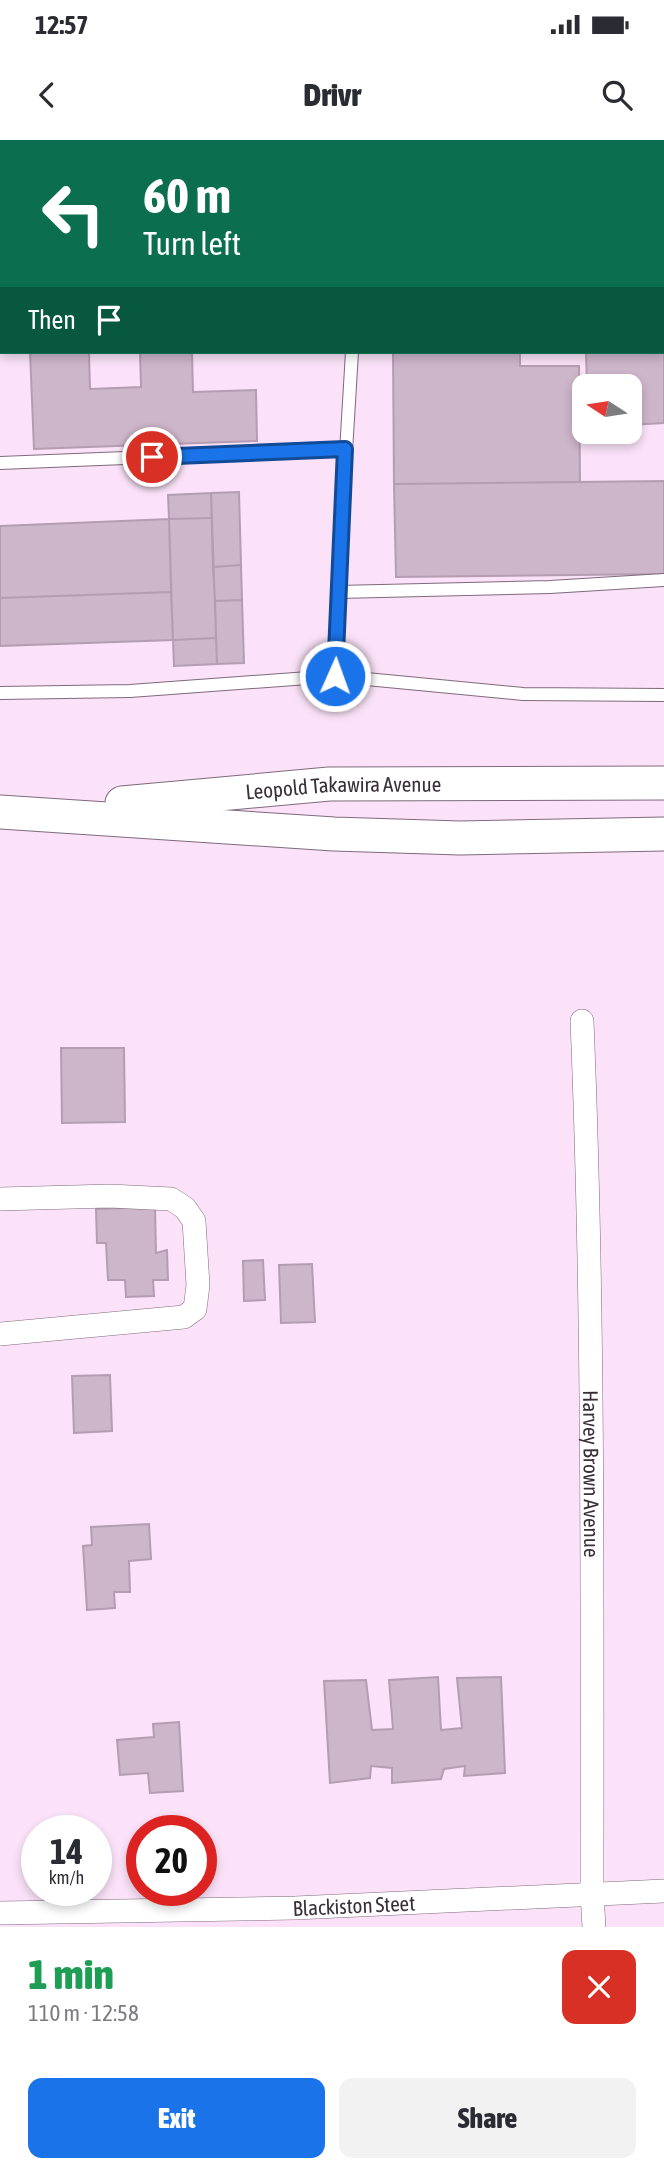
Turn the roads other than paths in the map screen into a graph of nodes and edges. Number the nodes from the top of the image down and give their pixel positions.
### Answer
1 (352, 354) edge
2 (345, 449) junction
3 (0, 463) edge
4 (664, 580) edge
5 (338, 592) junction
6 (335, 676) junction
7 (0, 692) edge
8 (664, 695) edge
9 (664, 783) edge
10 (11, 812) edge
11 (664, 834) edge
12 (582, 1021) dead end
13 (0, 1199) edge
14 (0, 1334) edge
15 (664, 1891) edge
16 (592, 1893) junction
17 (0, 1913) edge
18 (594, 1927) edge

1 - 2 lane
2 - 3 lane
2 - 5 lane
4 - 5 lane
5 - 6 lane
6 - 7 lane
6 - 8 lane
9 - 10 main road, Leopold Takawira Avenue
10 - 11 main road, Leopold Takawira Avenue
12 - 16 street, Harvey Brown Avenue
13 - 14 street
15 - 16 street, Blackiston Steet
16 - 17 street, Blackiston Steet
16 - 18 street, Harvey Brown Avenue

